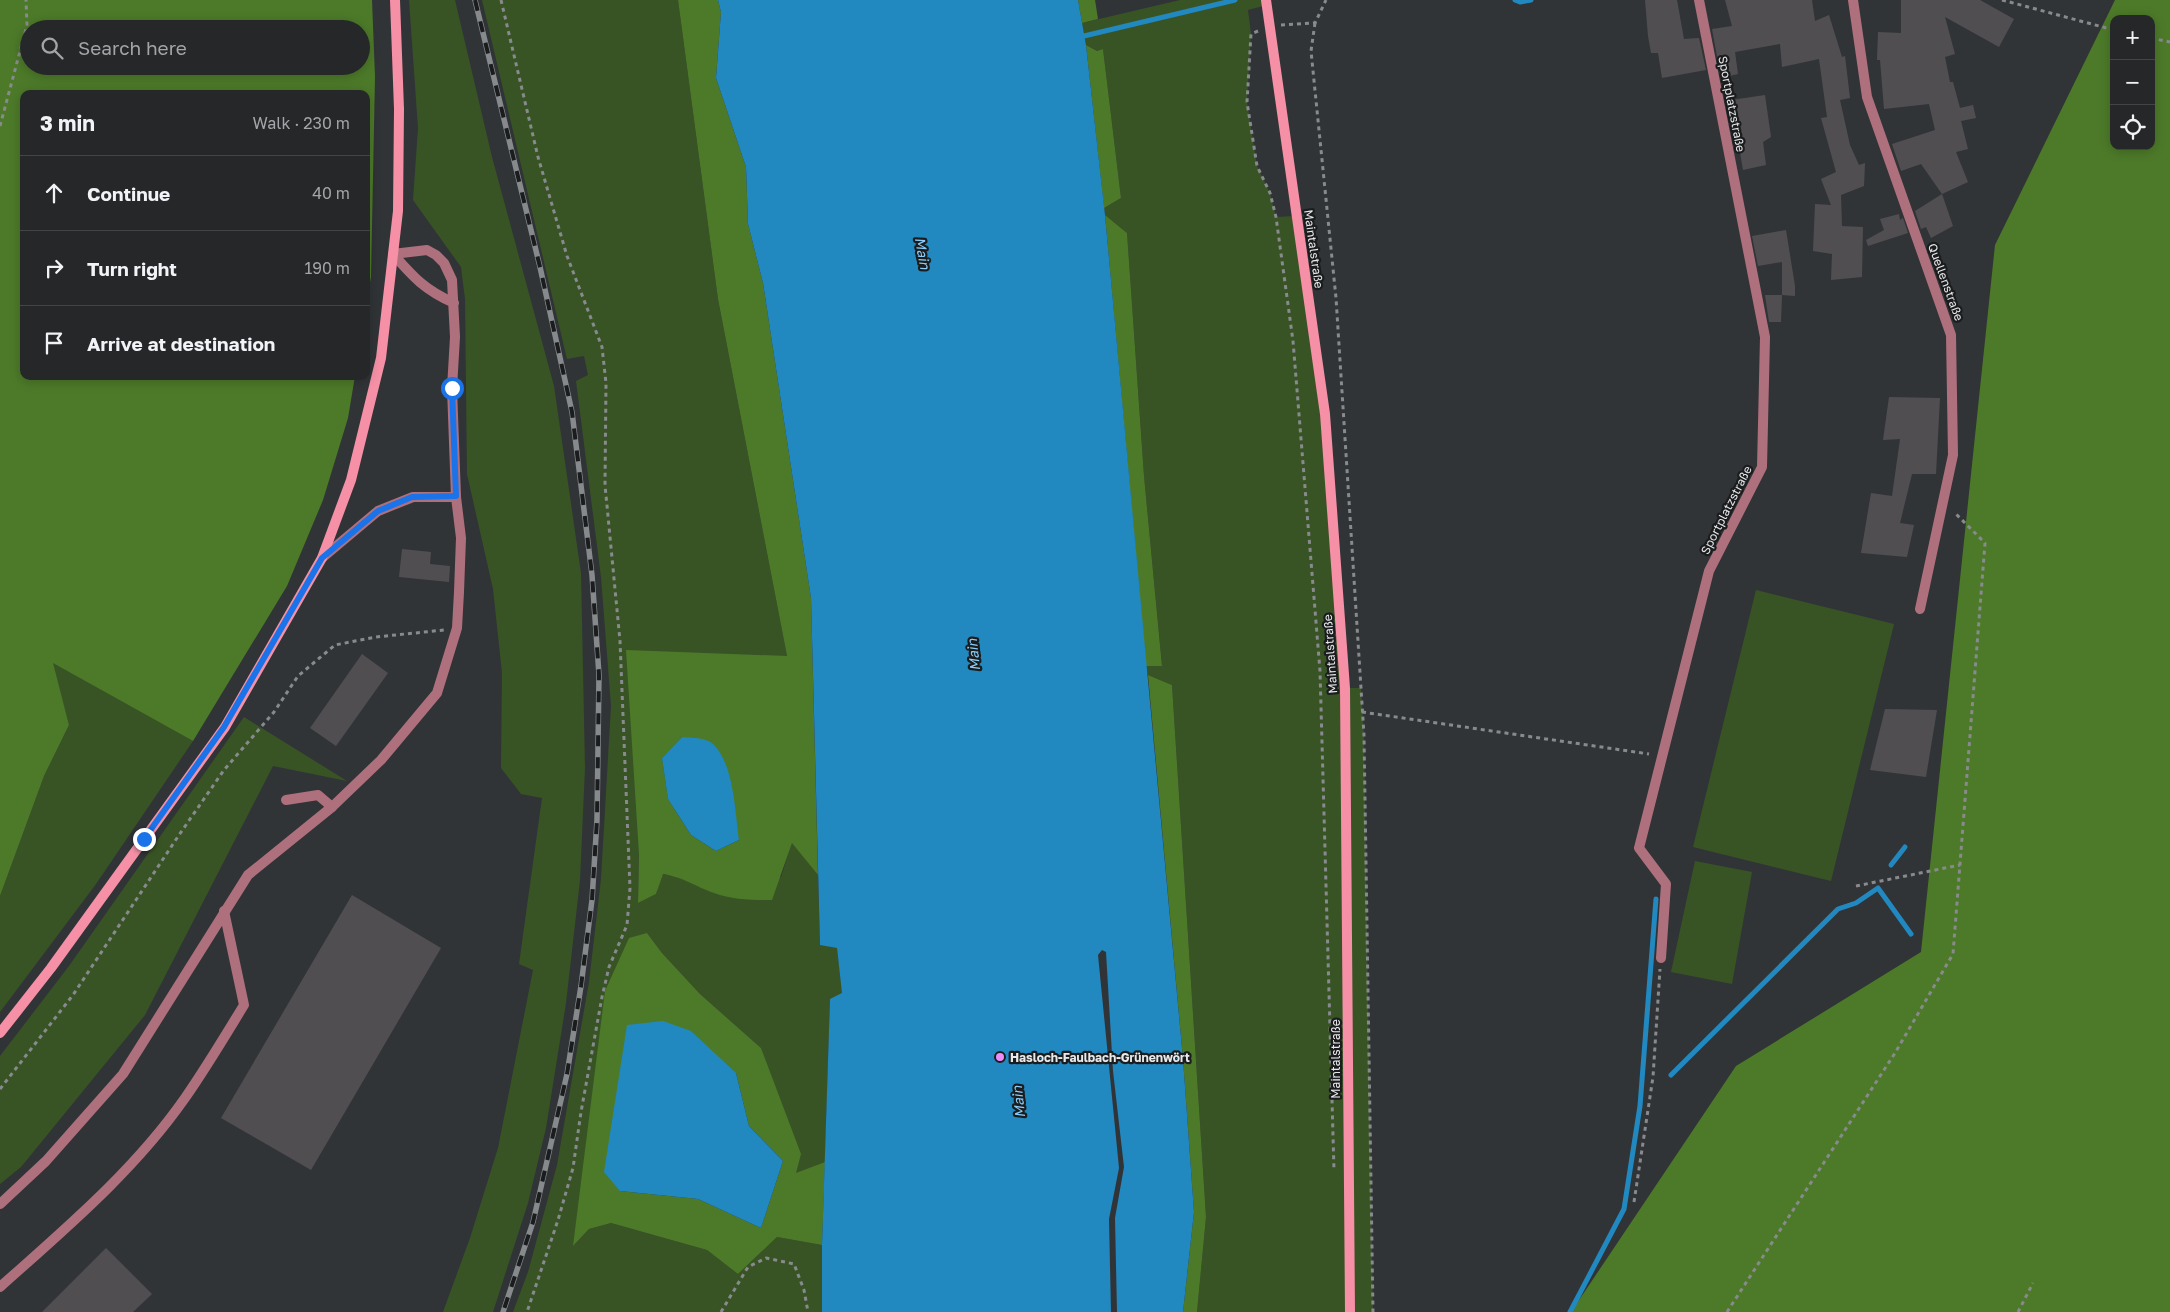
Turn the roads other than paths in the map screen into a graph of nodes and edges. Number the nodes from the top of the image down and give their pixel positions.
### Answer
1 (395, 0) edge
2 (1266, 0) edge
3 (1699, 0) edge
4 (1853, 0) edge
5 (393, 254) junction
6 (454, 303) junction
7 (456, 496) junction
8 (322, 558) junction
9 (1920, 609) dead end
10 (286, 800) dead end
11 (332, 808) junction
12 (224, 911) junction
13 (1661, 958) road end
14 (0, 1033) edge
15 (0, 1204) edge
16 (0, 1287) edge
17 (1350, 1312) edge

1 - 5 main road
2 - 17 main road, Maintalstraße
3 - 13 street, Sportplatzstraße
4 - 9 street, Quellenstraße
5 - 6 street
5 - 6 street
5 - 8 main road
6 - 7 street
7 - 8 street
7 - 11 street
8 - 14 main road
10 - 11 street
11 - 12 street
12 - 15 street
12 - 16 street

